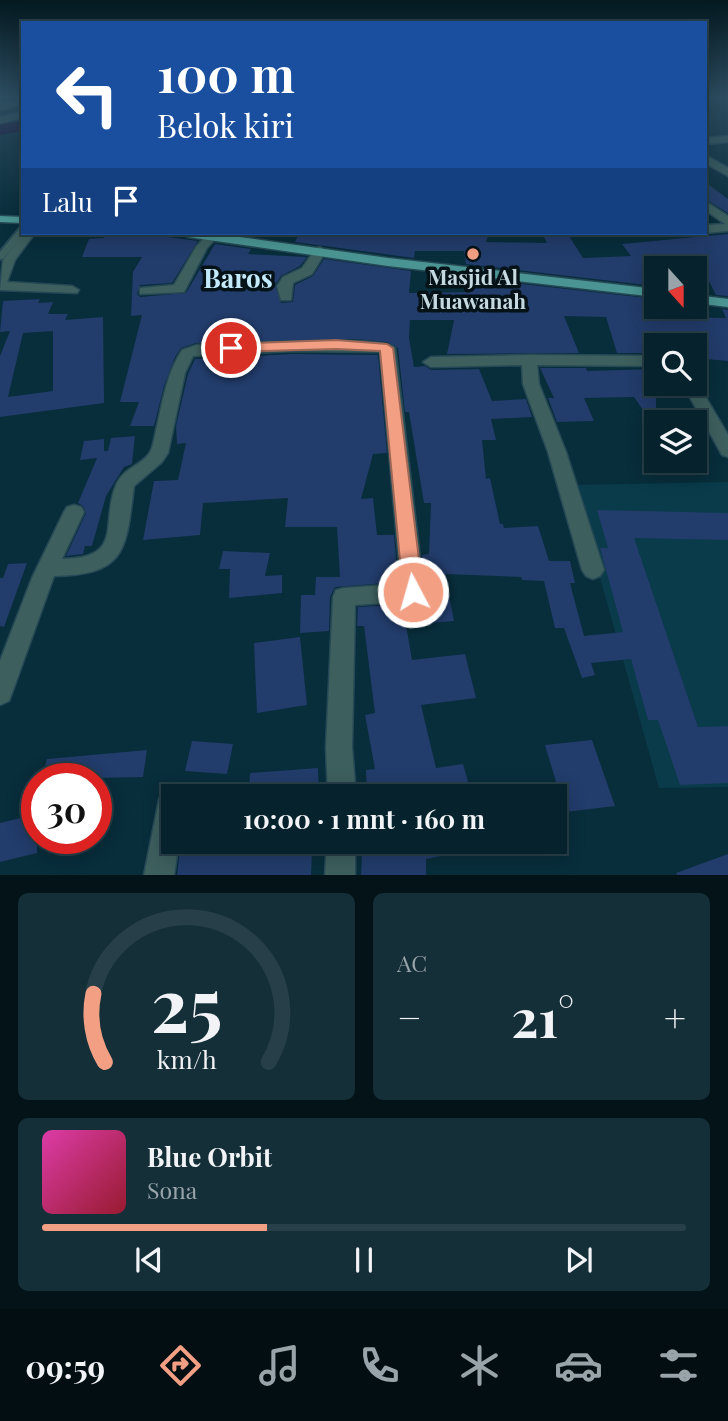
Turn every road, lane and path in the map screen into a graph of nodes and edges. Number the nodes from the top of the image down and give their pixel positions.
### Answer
1 (728, 139) edge
2 (707, 141) edge
3 (709, 161) edge
4 (728, 162) edge
5 (728, 173) edge
6 (707, 205) edge
7 (0, 219) edge
8 (21, 220) edge
9 (728, 221) edge
10 (728, 227) edge
11 (707, 229) edge
12 (21, 232) edge
13 (28, 235) edge
14 (204, 235) edge
15 (212, 236) junction
16 (320, 251) junction
17 (0, 257) edge
18 (0, 285) edge
19 (72, 290) dead end
20 (145, 291) dead end
21 (644, 292) edge
22 (286, 297) dead end
23 (707, 300) edge
24 (728, 303) edge
25 (529, 360) junction
26 (644, 361) edge
27 (431, 362) dead end
28 (697, 396) edge
29 (728, 452) edge
30 (74, 512) dead end
31 (48, 568) junction
32 (593, 570) dead end
33 (0, 693) edge
34 (341, 784) edge
35 (163, 854) edge
36 (341, 854) edge
37 (159, 875) edge
38 (340, 875) edge

1 - 2 street
3 - 4 street
3 - 5 street
6 - 9 street
7 - 8 main road
10 - 11 street
12 - 17 lane
13 - 18 street
14 - 15 main road
15 - 16 main road
15 - 20 street
16 - 21 main road
16 - 22 street
18 - 19 street
23 - 24 main road
25 - 26 street
25 - 27 street
25 - 32 street
28 - 29 street
30 - 31 street
31 - 33 street
31 - 34 street
35 - 37 street
36 - 38 street

